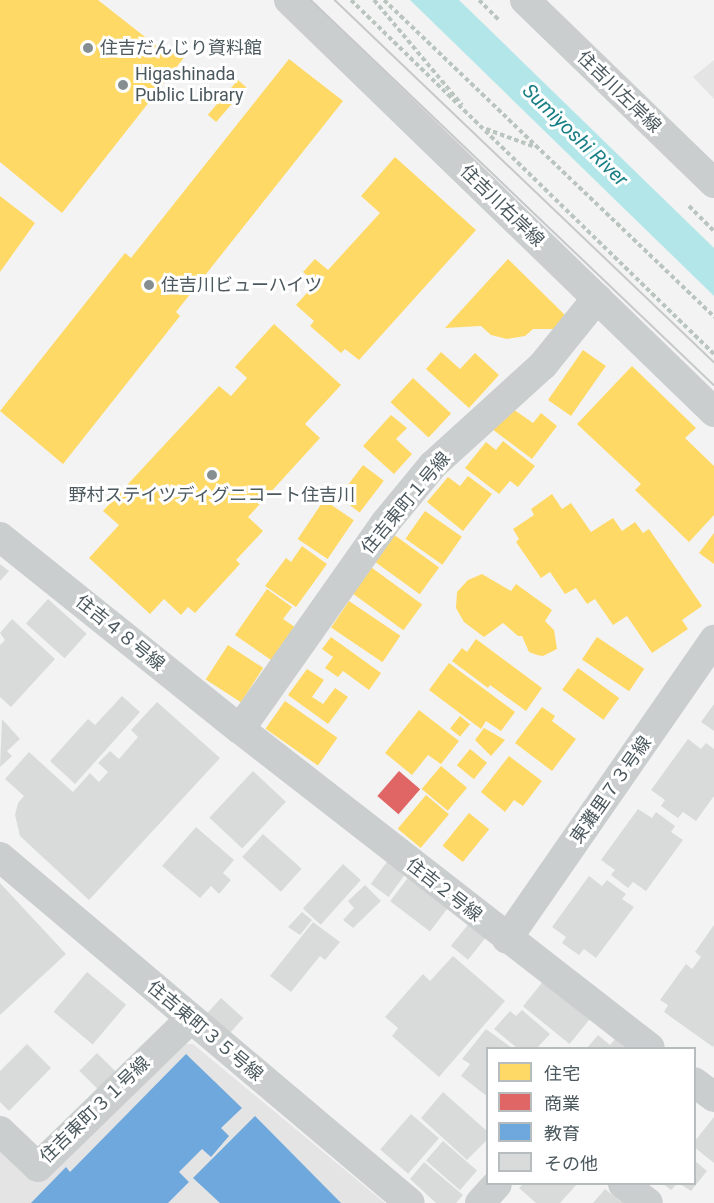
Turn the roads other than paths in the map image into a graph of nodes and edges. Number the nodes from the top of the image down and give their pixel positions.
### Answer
1 (289, 0) edge
2 (525, 0) edge
3 (714, 183) edge
4 (597, 298) junction
5 (714, 412) edge
6 (0, 537) edge
7 (714, 640) edge
8 (240, 729) junction
9 (0, 857) edge
10 (507, 939) junction
11 (190, 1019) junction
12 (649, 1047) edge
13 (696, 1084) edge
14 (714, 1097) edge
15 (0, 1131) edge
16 (496, 1185) edge
17 (624, 1185) edge
18 (410, 1203) edge
19 (480, 1203) edge
20 (648, 1203) edge

1 - 4 street, 住吉川右岸線
2 - 3 street, 住吉川左岸線
4 - 5 street, 住吉川右岸線
4 - 8 street, 住吉東町１号線
6 - 8 street, 住吉４８号線
7 - 10 street, 東灘里７３号線
8 - 10 street, 住吉２号線
9 - 11 street, 住吉東町３５号線
10 - 12 street, 住吉２号線
11 - 15 street, 住吉東町３１号線
11 - 18 street, 住吉東町３５号線
13 - 14 street
16 - 19 street
17 - 20 street

